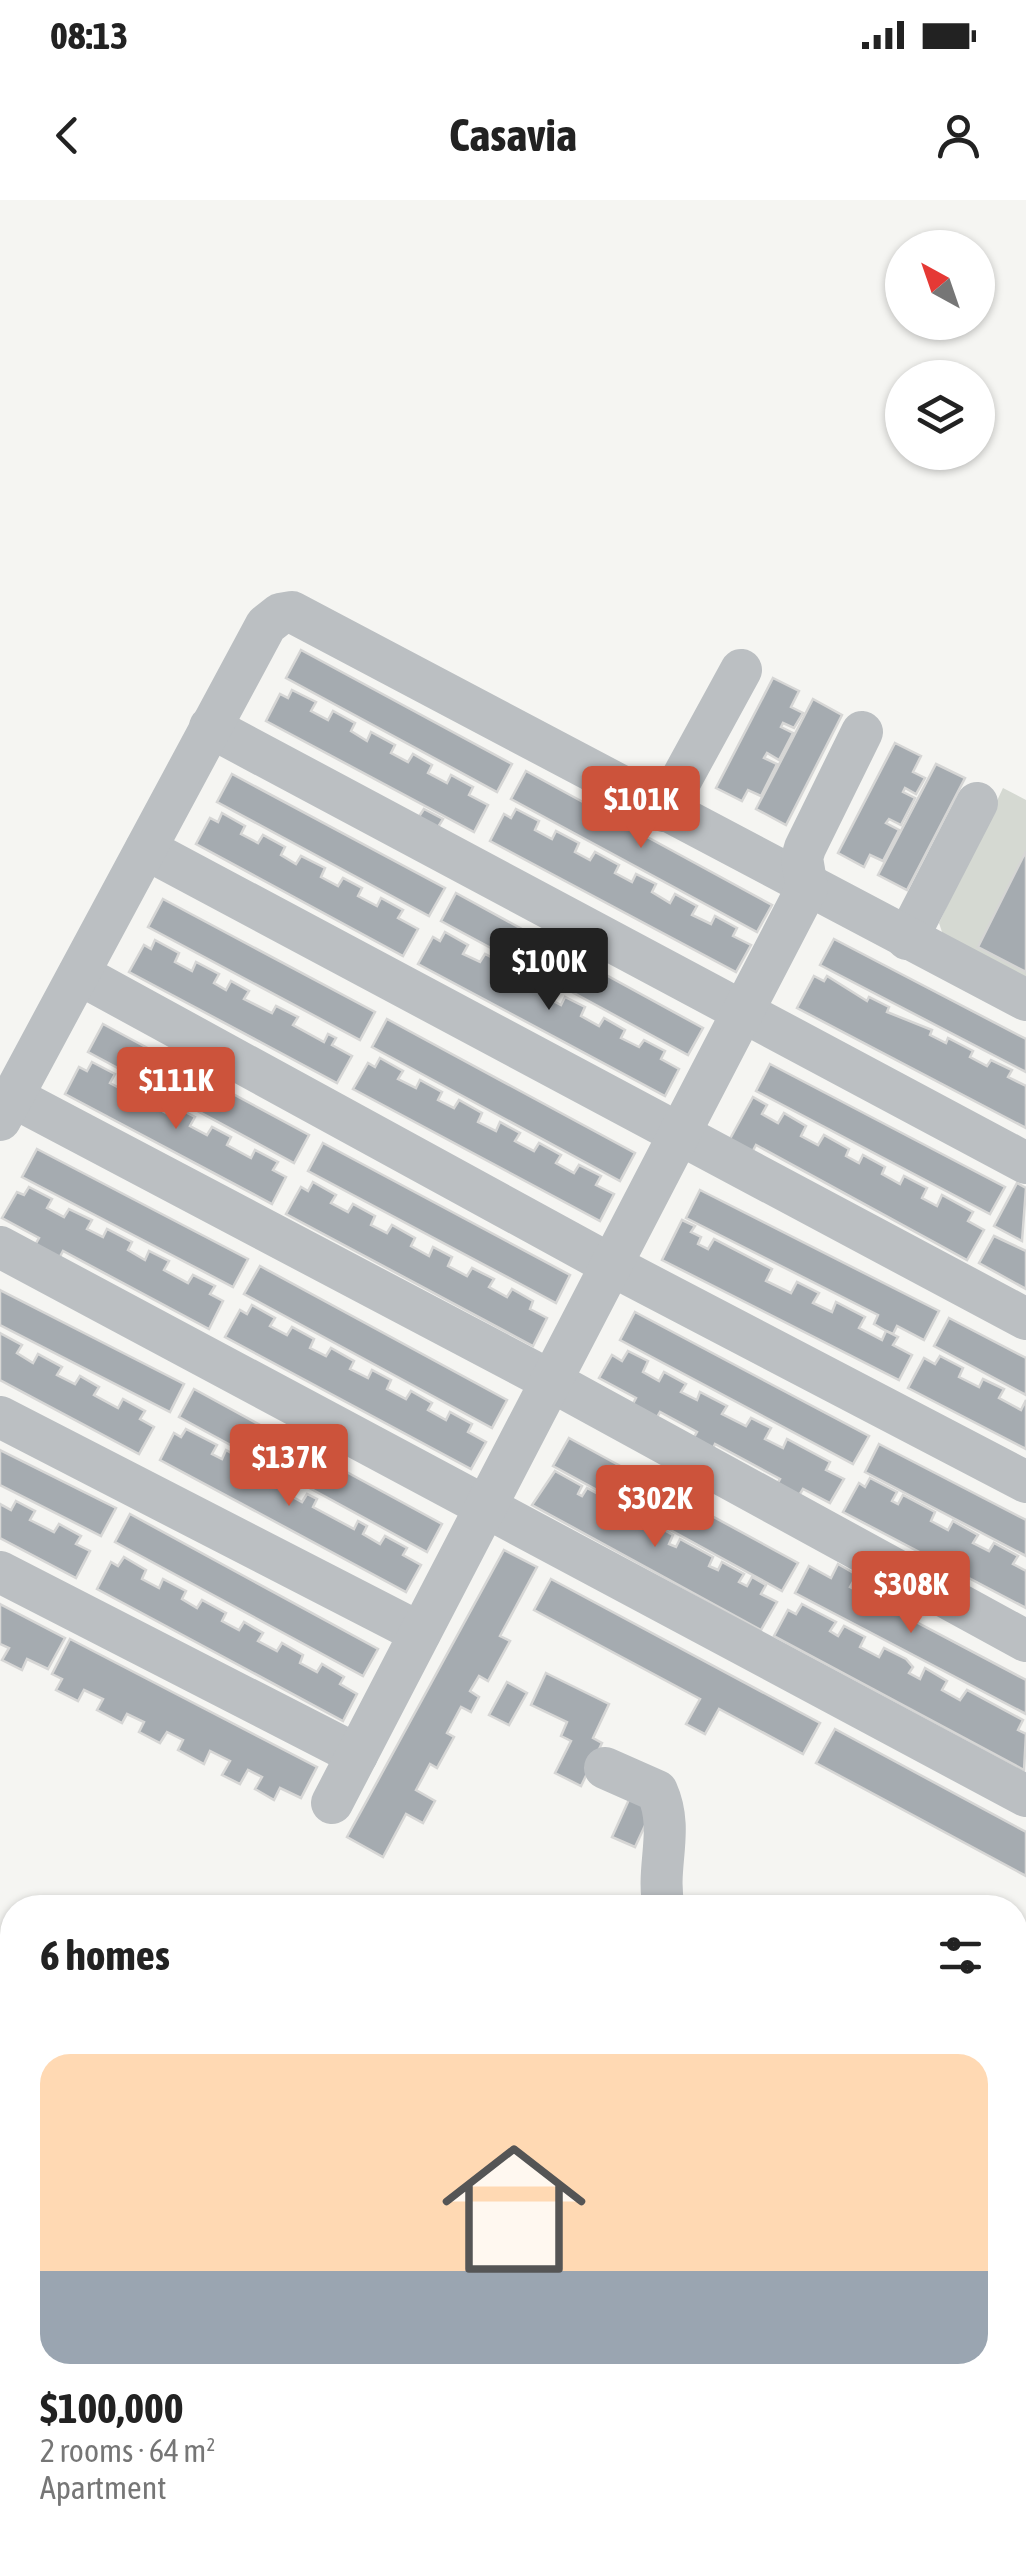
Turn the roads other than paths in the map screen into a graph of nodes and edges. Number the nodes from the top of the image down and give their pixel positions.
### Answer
1 (741, 670) dead end
2 (210, 727) junction
3 (862, 732) dead end
4 (977, 803) dead end
5 (664, 811) junction
6 (146, 848) junction
7 (807, 888) junction
8 (907, 939) junction
9 (79, 974) junction
10 (1026, 1000) edge
11 (743, 1012) junction
12 (6, 1108) edge
13 (678, 1136) junction
14 (1026, 1163) edge
15 (0, 1246) edge
16 (611, 1265) junction
17 (1026, 1319) edge
18 (551, 1382) junction
19 (0, 1417) edge
20 (1026, 1482) edge
21 (486, 1506) junction
22 (0, 1572) edge
23 (420, 1633) junction
24 (1026, 1641) edge
25 (357, 1755) junction
26 (604, 1768) dead end
27 (1026, 1796) edge
28 (332, 1803) dead end
29 (661, 1895) edge

1 - 5 street
2 - 5 street
2 - 6 street
2 - 11 street
3 - 7 street
4 - 8 street
5 - 7 street
6 - 9 street
6 - 13 street
7 - 8 street
7 - 11 street
8 - 10 street
9 - 12 street
9 - 16 street
11 - 13 street
11 - 14 street
12 - 18 street
13 - 16 street
13 - 17 street
15 - 21 street
16 - 18 street
16 - 20 street
18 - 21 street
18 - 24 street
19 - 23 street
21 - 23 street
21 - 27 street
22 - 25 street
23 - 25 street
25 - 28 street
26 - 29 street

